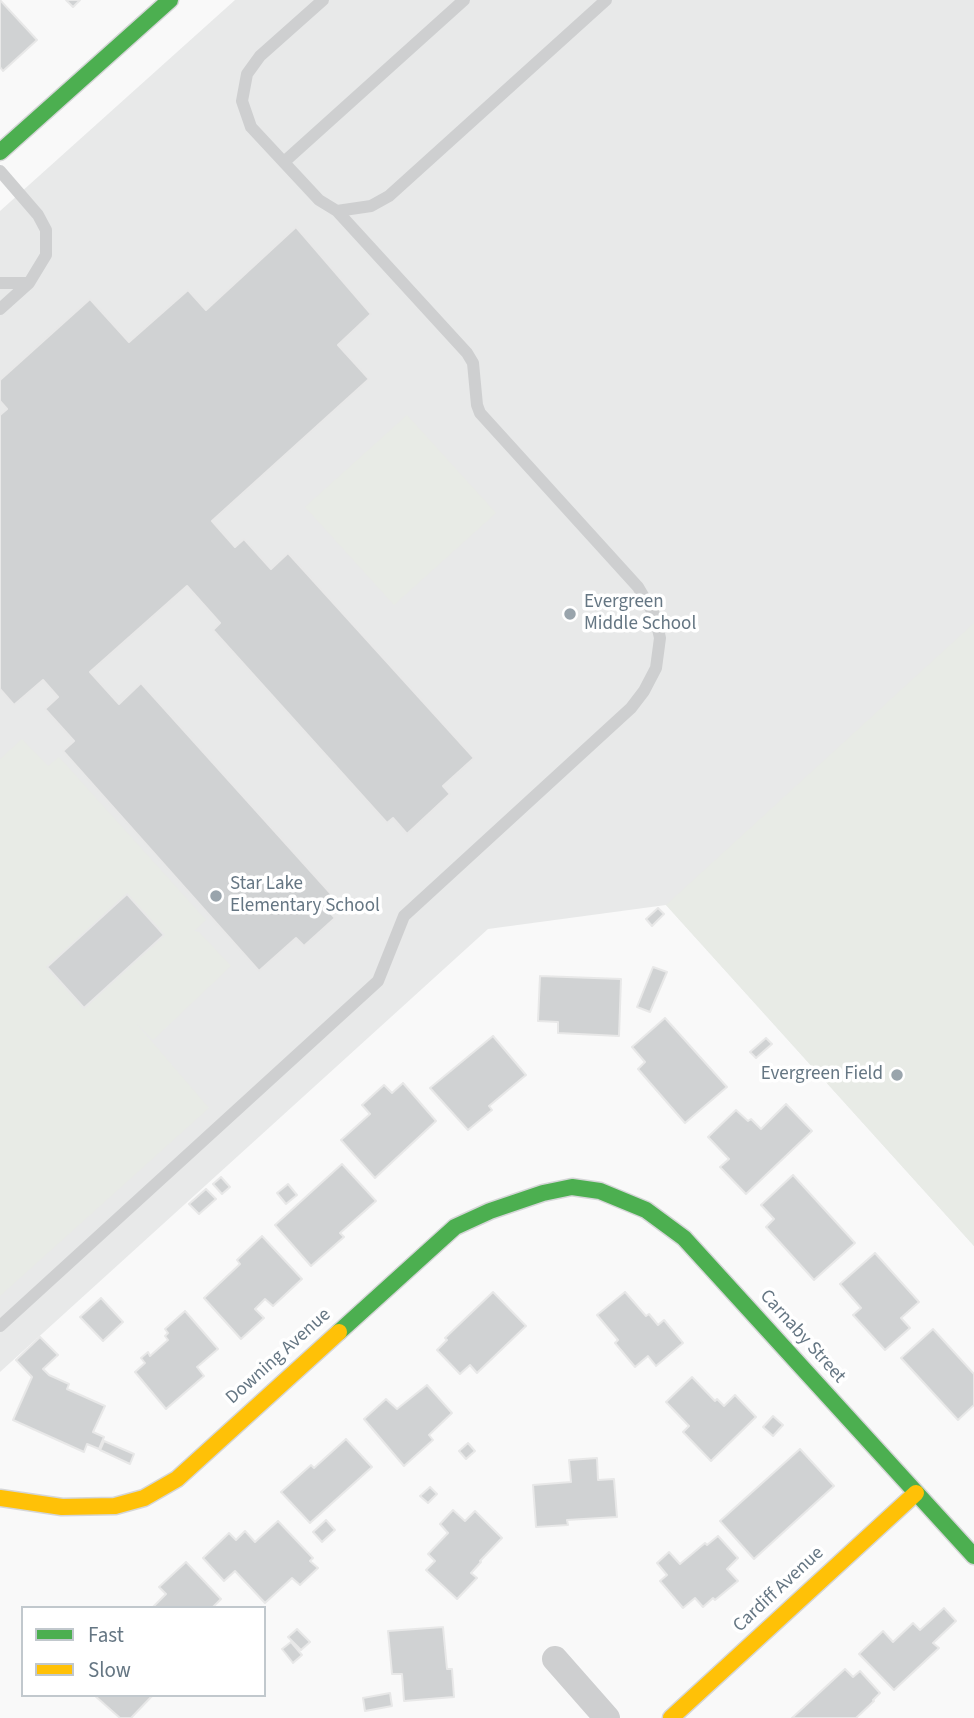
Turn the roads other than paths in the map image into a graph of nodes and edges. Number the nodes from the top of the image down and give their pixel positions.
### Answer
1 (170, 0) edge
2 (323, 0) edge
3 (464, 0) edge
4 (606, 0) edge
5 (0, 152) edge
6 (284, 162) junction
7 (0, 171) edge
8 (337, 211) junction
9 (0, 283) edge
10 (29, 283) junction
11 (0, 309) edge
12 (572, 1188) joint
13 (0, 1325) edge
14 (916, 1493) junction
15 (0, 1498) edge
16 (974, 1556) edge
17 (555, 1659) dead end
18 (607, 1718) edge
19 (671, 1718) edge

1 - 5 street
2 - 6 lane
3 - 6 lane
4 - 8 lane
6 - 8 lane
7 - 10 lane
8 - 13 lane
9 - 10 lane
10 - 11 lane
12 - 14 street, Carnaby Street
12 - 15 street, Downing Avenue
14 - 16 street, Carnaby Street
14 - 19 street, Cardiff Avenue
17 - 18 street

